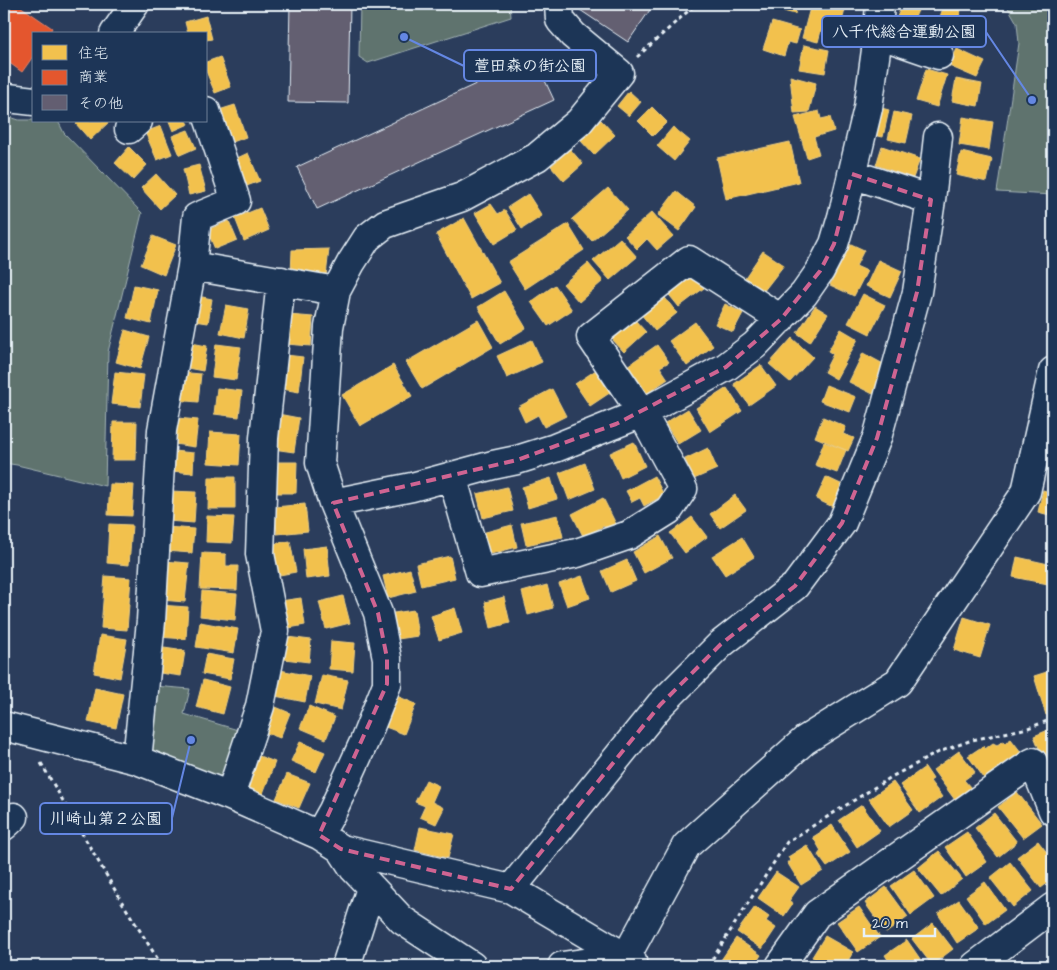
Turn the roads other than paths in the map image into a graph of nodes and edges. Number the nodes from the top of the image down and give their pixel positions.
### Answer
1 (135, 4) edge
2 (558, 4) edge
3 (880, 4) edge
4 (115, 32) edge
5 (878, 34) junction
6 (939, 55) dead end
7 (4, 96) edge
8 (32, 101) edge
9 (208, 117) edge
10 (938, 137) dead end
11 (852, 174) junction
12 (931, 200) junction
13 (192, 266) junction
14 (281, 281) junction
15 (336, 291) junction
16 (781, 319) junction
17 (1053, 371) edge
18 (642, 413) junction
19 (452, 476) junction
20 (334, 503) junction
21 (13, 728) edge
22 (137, 760) junction
23 (230, 796) junction
24 (1053, 811) edge
25 (330, 842) junction
26 (371, 888) junction
27 (511, 889) junction
28 (1053, 907) edge
29 (632, 962) edge
30 (346, 966) edge
31 (472, 966) edge
32 (562, 966) edge
33 (780, 966) edge
34 (975, 966) edge

1 - 4 street
2 - 15 street
3 - 5 street
5 - 6 street
5 - 11 street
7 - 8 street
9 - 13 street
10 - 12 street
11 - 12 street
11 - 16 street
12 - 27 street
13 - 14 street
13 - 22 street
14 - 15 street
14 - 23 street
15 - 20 street
16 - 18 street
16 - 18 street
17 - 29 street
18 - 19 street
18 - 19 street
19 - 20 street
20 - 25 street
21 - 22 street
22 - 23 street
23 - 25 street
24 - 33 street
25 - 26 street
25 - 27 street
26 - 30 street
26 - 31 street
27 - 29 street
28 - 34 street
29 - 32 street

